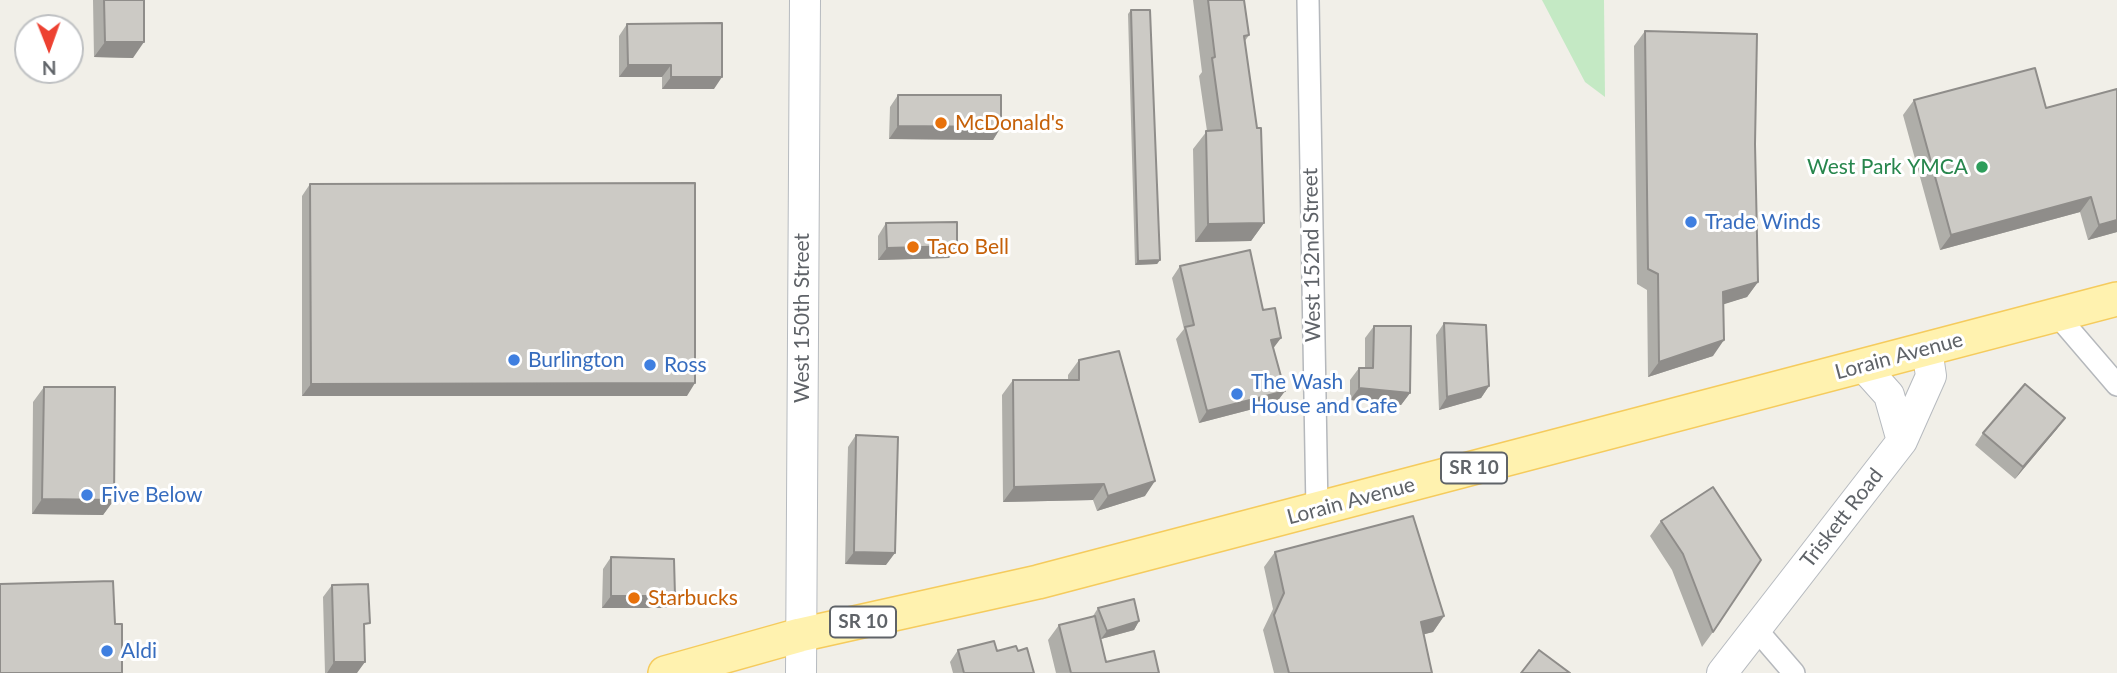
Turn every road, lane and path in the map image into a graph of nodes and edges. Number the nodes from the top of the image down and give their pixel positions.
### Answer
1 (804, 0) edge
2 (1308, 0) edge
3 (2117, 299) edge
4 (2057, 315) junction
5 (1927, 349) junction
6 (1863, 366) junction
7 (2117, 385) edge
8 (1902, 441) junction
9 (1317, 510) junction
10 (1756, 629) junction
11 (800, 635) junction
12 (665, 673) edge
13 (801, 673) edge
14 (1722, 673) edge
15 (1794, 673) edge

1 - 11 main road, West 150th Street
2 - 9 street, West 152nd Street
3 - 4 main road, Lorain Avenue / SR 10
4 - 5 main road, Lorain Avenue / SR 10
4 - 7 street
5 - 6 main road, Lorain Avenue / SR 10
5 - 8 main road, Triskett Road
6 - 8 main road
6 - 9 main road, Lorain Avenue / SR 10
8 - 10 main road, Triskett Road
9 - 11 main road, Lorain Avenue / SR 10
10 - 14 main road, Triskett Road
10 - 15 street
11 - 12 main road, Lorain Avenue / SR 10
11 - 13 main road, West 150th Street

